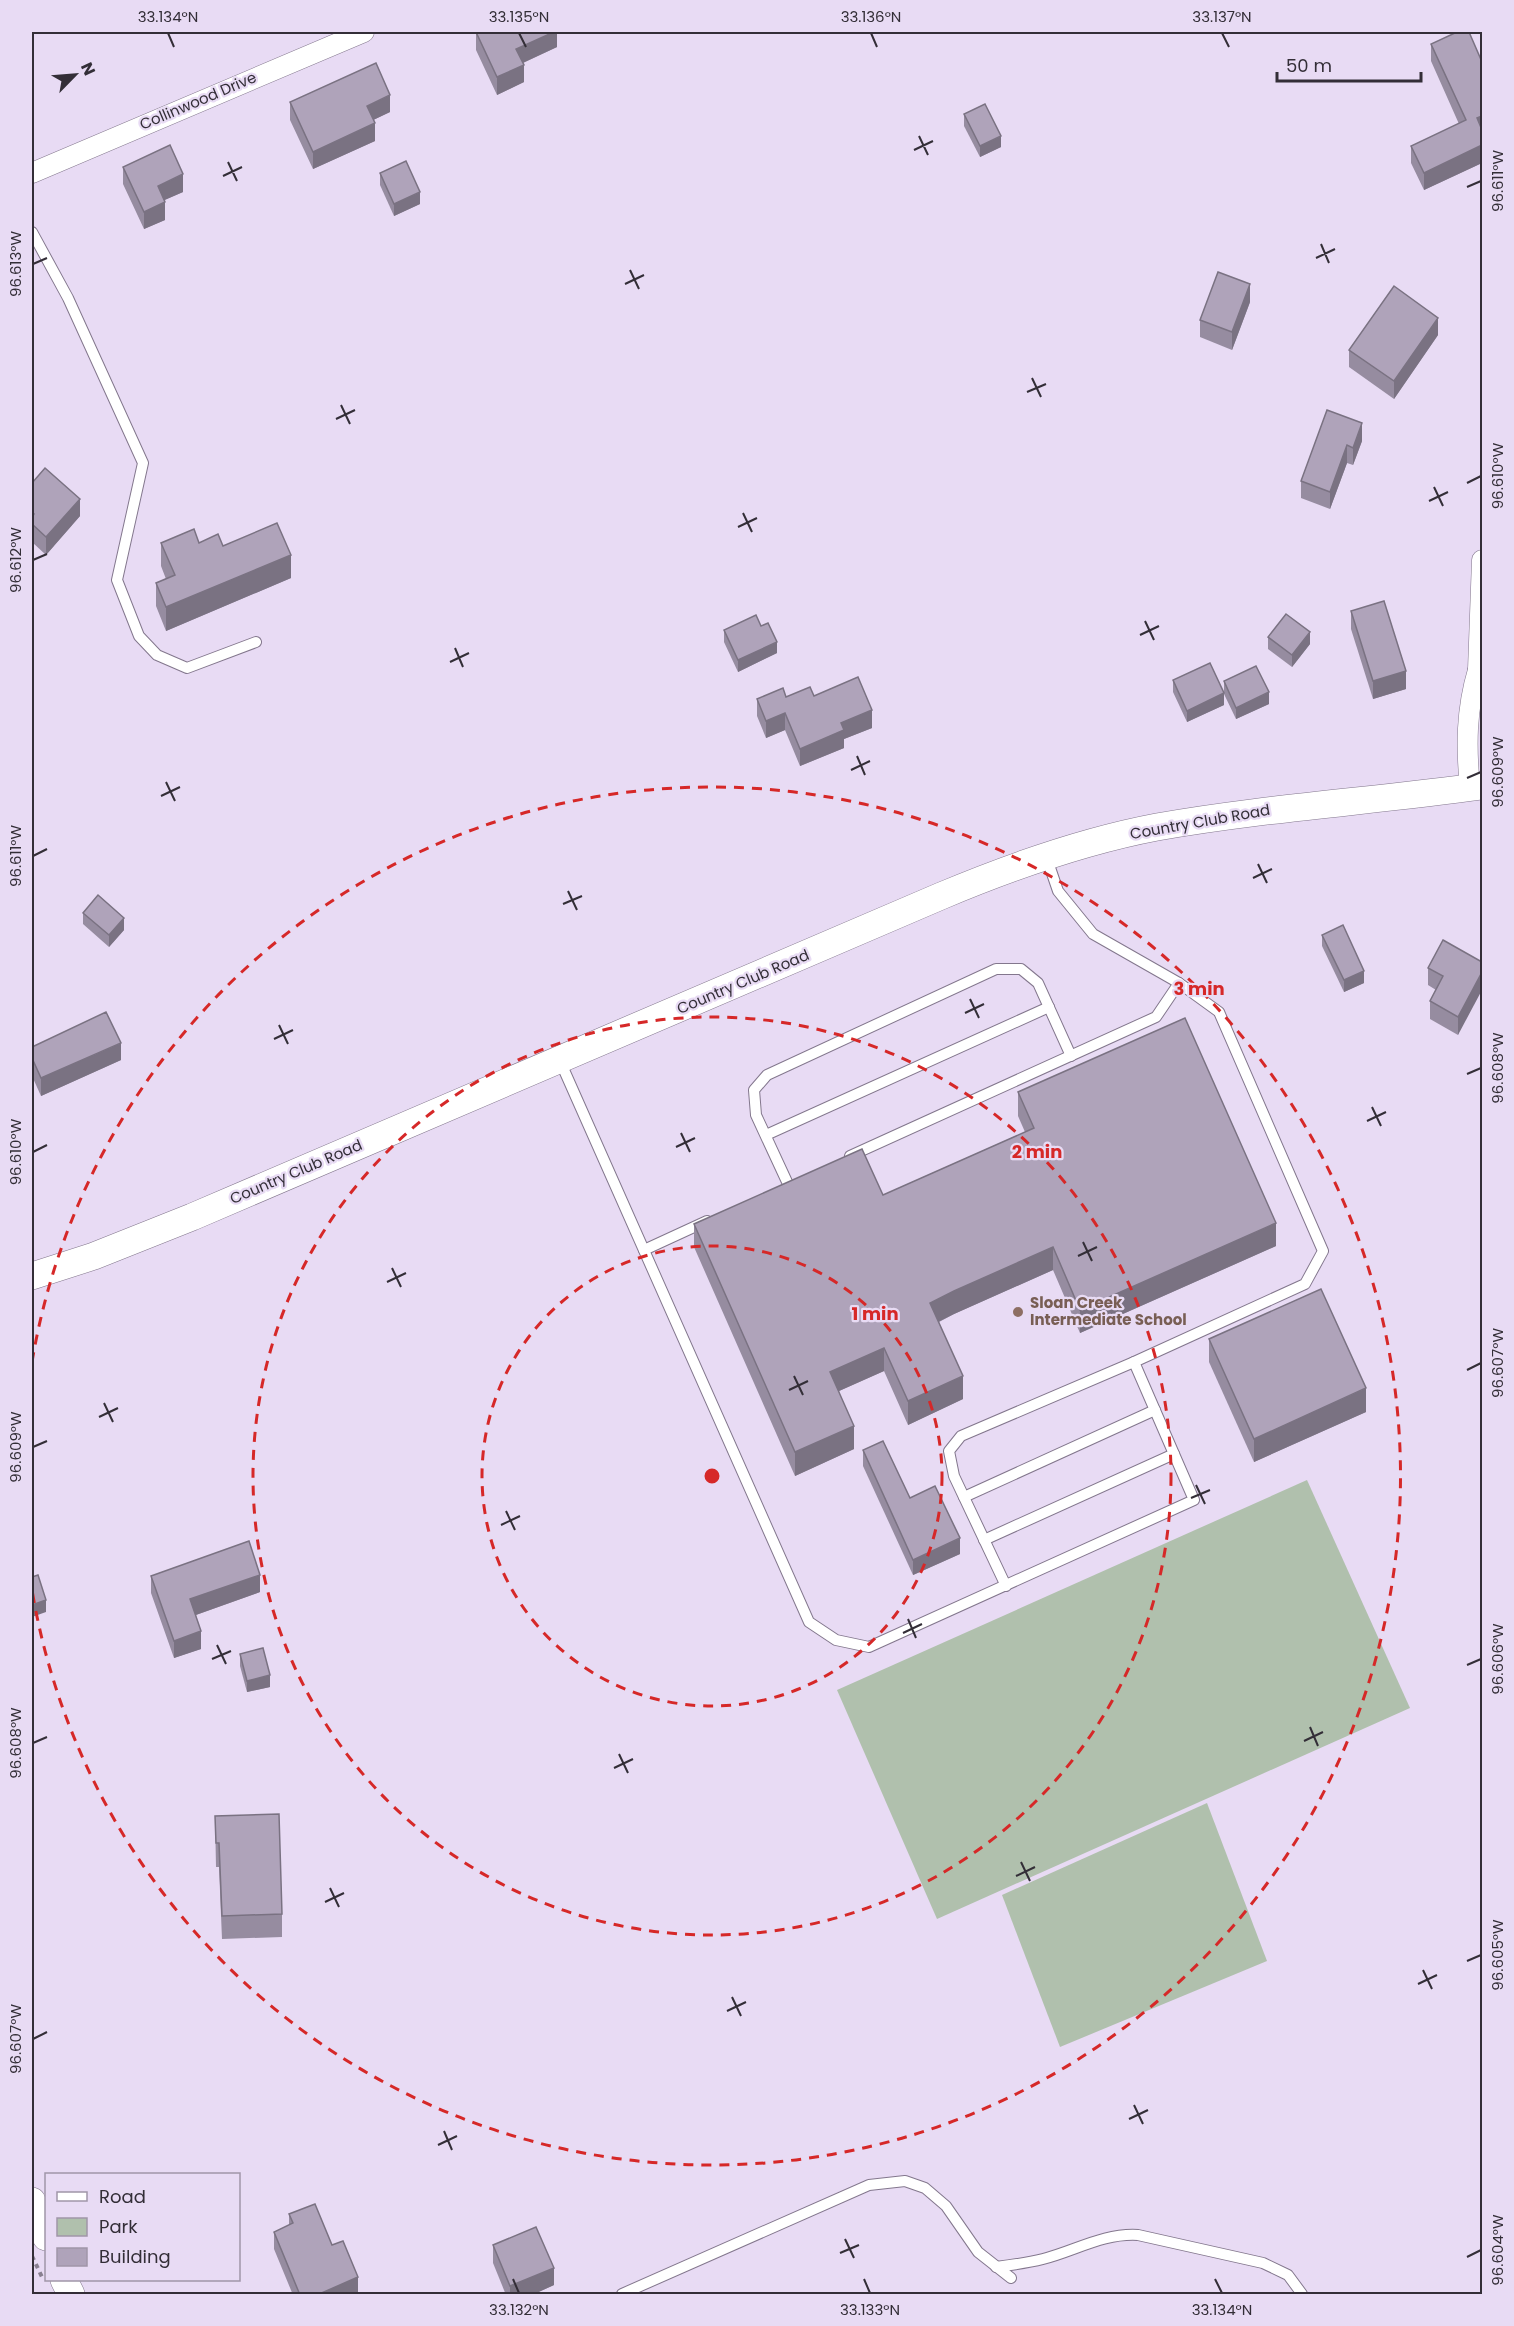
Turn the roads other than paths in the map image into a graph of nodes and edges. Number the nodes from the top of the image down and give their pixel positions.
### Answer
1 (364, 32) edge
2 (32, 173) edge
3 (32, 232) edge
4 (1482, 560) edge
5 (256, 642) dead end
6 (1480, 674) edge
7 (1476, 787) edge
8 (1046, 855) junction
9 (1179, 982) junction
10 (1049, 1007) junction
11 (1071, 1056) junction
12 (560, 1060) junction
13 (766, 1135) junction
14 (843, 1159) edge
15 (799, 1179) edge
16 (716, 1217) edge
17 (644, 1250) junction
18 (32, 1275) edge
19 (1134, 1362) junction
20 (1155, 1410) junction
21 (1174, 1454) junction
22 (964, 1497) junction
23 (984, 1540) junction
24 (1005, 1586) junction
25 (32, 2201) edge
26 (45, 2234) edge
27 (996, 2267) junction
28 (1011, 2278) dead end
29 (64, 2281) edge
30 (70, 2295) edge
31 (622, 2295) edge
32 (1302, 2295) edge

1 - 2 street, Collinwood Drive
3 - 5 lane
4 - 6 street
6 - 7 street
7 - 8 main road, Country Club Road
8 - 9 lane
8 - 12 main road, Country Club Road
9 - 11 lane
9 - 19 lane
10 - 11 lane
10 - 13 lane
10 - 13 lane
11 - 14 lane
12 - 17 lane
12 - 18 main road, Country Club Road
13 - 15 lane
16 - 17 lane
17 - 24 lane
19 - 20 lane
19 - 22 lane
20 - 21 lane
20 - 22 lane
21 - 23 lane
21 - 24 lane
22 - 23 lane
23 - 24 lane
25 - 26 main road
27 - 28 lane
27 - 31 lane
27 - 32 lane
29 - 30 main road

